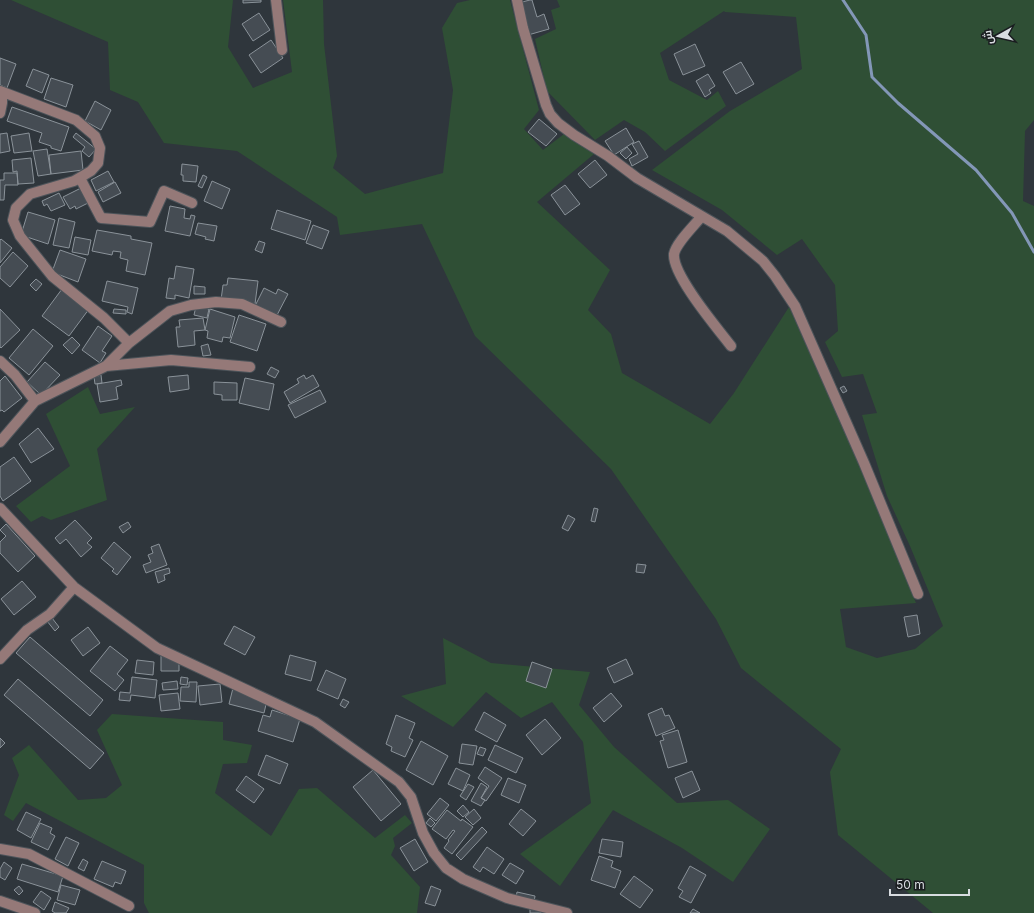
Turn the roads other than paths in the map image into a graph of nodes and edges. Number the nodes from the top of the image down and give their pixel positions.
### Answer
1 (276, 0) edge
2 (517, 0) edge
3 (282, 50) dead end
4 (1, 91) edge
5 (0, 113) edge
6 (80, 178) junction
7 (192, 204) dead end
8 (701, 217) junction
9 (281, 322) dead end
10 (129, 343) junction
11 (731, 346) dead end
12 (0, 360) edge
13 (106, 366) junction
14 (250, 367) dead end
15 (35, 401) junction
16 (0, 442) edge
17 (0, 508) edge
18 (74, 587) junction
19 (918, 594) dead end
20 (0, 659) edge
21 (0, 849) edge
22 (0, 901) edge
23 (129, 906) dead end
24 (35, 913) edge
25 (567, 913) edge

1 - 3 street
2 - 8 street
4 - 5 street
4 - 6 street
6 - 7 street
6 - 10 street
8 - 11 street
8 - 19 street
9 - 10 street
10 - 13 street
12 - 15 street
13 - 14 street
13 - 15 street
15 - 16 street
17 - 18 street
18 - 20 street
18 - 25 street
21 - 23 street
22 - 24 street

